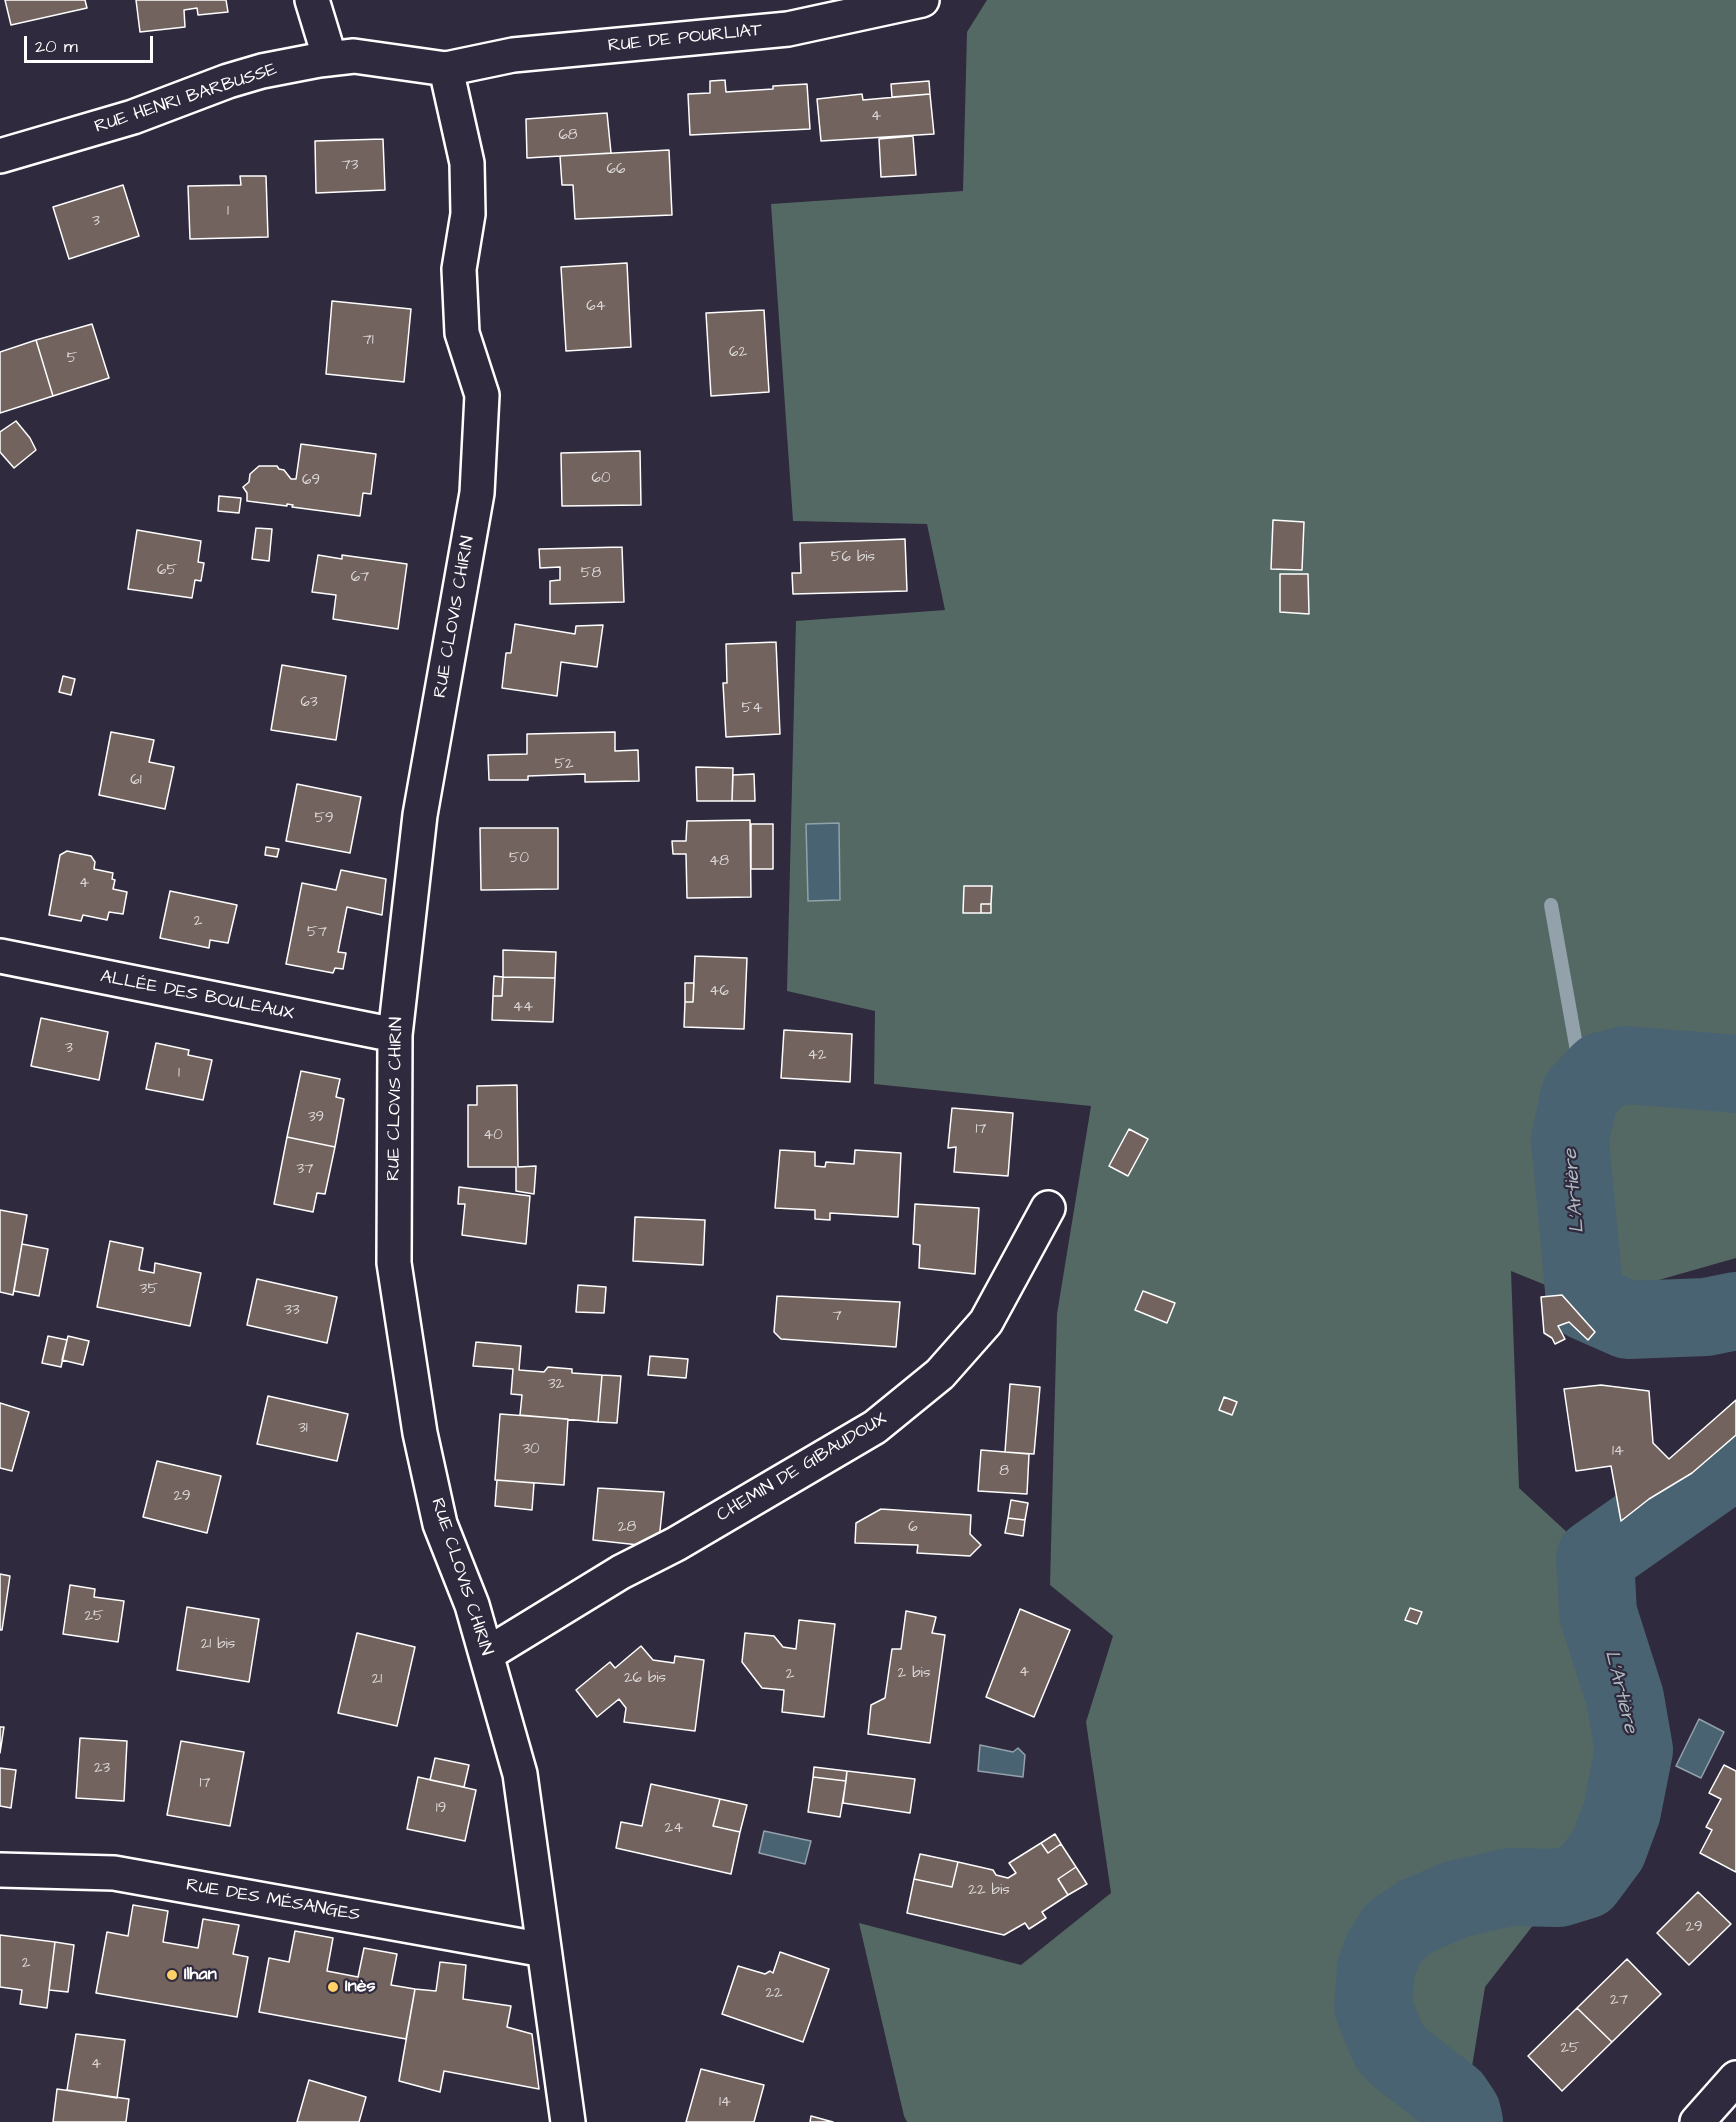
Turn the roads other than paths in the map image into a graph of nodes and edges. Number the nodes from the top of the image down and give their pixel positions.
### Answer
1 (312, 0) edge
2 (922, 0) edge
3 (330, 59) junction
4 (446, 69) junction
5 (0, 156) edge
6 (0, 956) edge
7 (395, 1035) junction
8 (1048, 1208) dead end
9 (487, 1654) junction
10 (0, 1870) edge
11 (544, 1950) junction
12 (1736, 2078) edge
13 (568, 2122) edge
14 (1697, 2122) edge

1 - 3 street
2 - 4 street, RUE DE POURLIAT
3 - 4 street, RUE HENRI BARBUSSE
3 - 5 street, RUE HENRI BARBUSSE
4 - 7 street, RUE CLOVIS CHIRIN
6 - 7 street, ALLÉE DES BOULEAUX
7 - 9 street, RUE CLOVIS CHIRIN
8 - 9 street, CHEMIN DE GIBAUDOUX
9 - 11 street, RUE CLOVIS CHIRIN
10 - 11 street, RUE DES MÉSANGES
11 - 13 street, RUE CLOVIS CHIRIN
12 - 14 street

